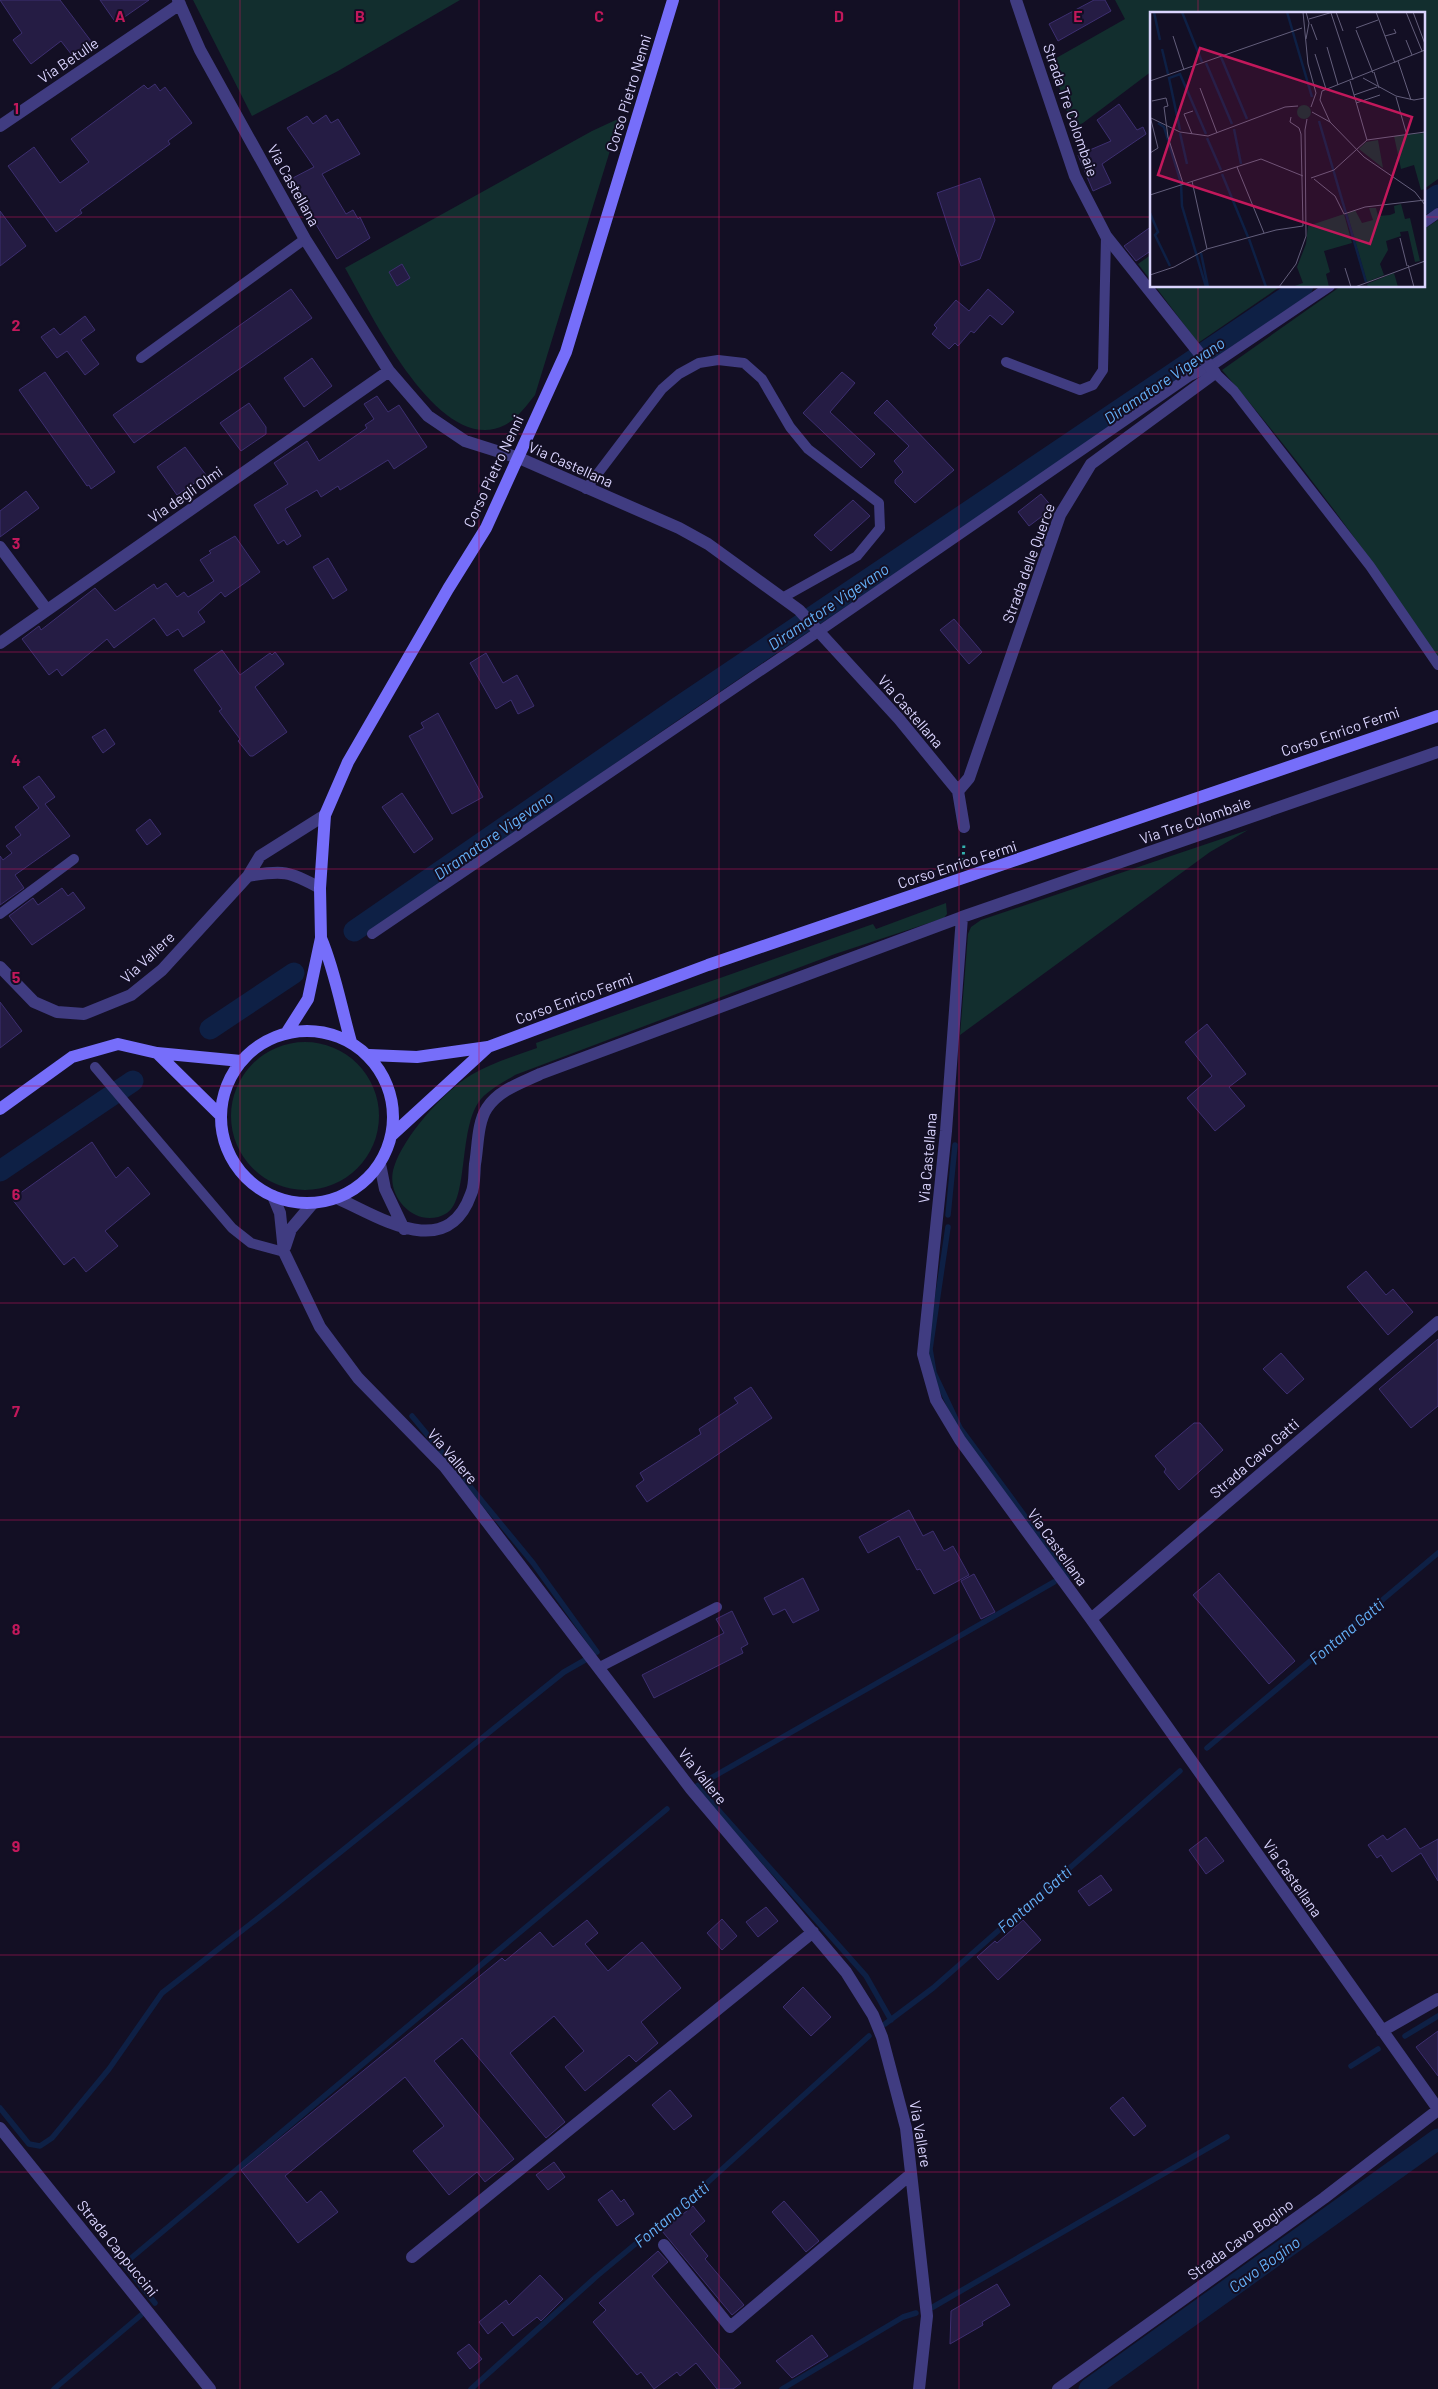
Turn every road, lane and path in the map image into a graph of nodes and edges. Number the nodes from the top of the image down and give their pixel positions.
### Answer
1 (673, 0) edge
2 (1016, 0) edge
3 (179, 2) edge
4 (0, 126) edge
5 (1438, 213) edge
6 (1426, 221) edge
7 (1106, 236) junction
8 (305, 239) junction
9 (1327, 288) edge
10 (141, 358) dead end
11 (1006, 362) dead end
12 (1211, 368) junction
13 (389, 372) junction
14 (519, 458) junction
15 (586, 489) junction
16 (0, 547) edge
17 (782, 598) junction
18 (47, 610) junction
19 (818, 632) junction
20 (0, 643) edge
21 (1438, 665) edge
22 (1438, 716) edge
23 (1438, 752) edge
24 (958, 791) junction
25 (325, 815) junction
26 (964, 827) dead end
27 (74, 859) dead end
28 (248, 876) junction
29 (320, 888) junction
30 (0, 914) edge
31 (962, 917) junction
32 (372, 934) dead end
33 (321, 938) junction
34 (0, 967) edge
35 (287, 1032) junction
36 (351, 1042) junction
37 (488, 1047) junction
38 (157, 1053) junction
39 (369, 1055) junction
40 (241, 1061) junction
41 (95, 1067) dead end
42 (0, 1109) edge
43 (220, 1115) junction
44 (392, 1135) junction
45 (380, 1164) junction
46 (273, 1196) junction
47 (339, 1198) junction
48 (313, 1203) junction
49 (404, 1229) junction
50 (284, 1252) junction
51 (1438, 1322) edge
52 (717, 1607) dead end
53 (1091, 1619) junction
54 (598, 1668) junction
55 (813, 1932) junction
56 (1438, 1999) edge
57 (1382, 2031) junction
58 (1438, 2110) edge
59 (0, 2128) edge
60 (911, 2174) junction
61 (664, 2245) dead end
62 (412, 2257) dead end
63 (210, 2389) edge
64 (919, 2389) edge
65 (1058, 2389) edge

1 - 14 main road, Corso Pietro Nenni
2 - 7 street, Strada Tre Colombaie
3 - 4 street, Via Betulle
3 - 8 street, Via Castellana
5 - 6 lane
7 - 11 lane
7 - 12 street, Strada Tre Colombaie
8 - 10 lane
8 - 13 street, Via Castellana
9 - 12 lane
12 - 19 lane
12 - 21 lane
12 - 24 street, Strada delle Querce
13 - 14 street, Via Castellana
13 - 18 street, Via degli Olmi
14 - 15 street, Via Castellana
14 - 25 main road, Corso Pietro Nenni
15 - 17 street, Via Castellana
15 - 17 lane
16 - 18 street
17 - 19 street, Via Castellana
18 - 20 street, Via degli Olmi
19 - 24 street, Via Castellana
19 - 32 lane
22 - 37 main road, Corso Enrico Fermi
23 - 31 street, Via Tre Colombaie
24 - 26 street, Via Castellana
25 - 28 street, Via Vallere
25 - 29 main road, Corso Pietro Nenni
27 - 30 lane
28 - 29 street
28 - 34 street, Via Vallere
29 - 33 main road, Corso Pietro Nenni
31 - 49 street, Via Tre Colombaie
31 - 53 street, Via Castellana
33 - 35 main road, Corso Pietro Nenni
33 - 36 main road, Corso Pietro Nenni
35 - 36 main road
35 - 40 main road
36 - 39 main road
37 - 39 main road, Corso Enrico Fermi
37 - 44 main road, Corso Enrico Fermi
38 - 40 main road
38 - 42 main road
38 - 43 main road
39 - 44 main road
40 - 43 main road
41 - 50 lane
43 - 46 main road
44 - 45 main road
45 - 47 main road
45 - 49 street
46 - 48 main road
46 - 50 street, Via Vallere
47 - 48 main road
47 - 49 street
48 - 50 street
50 - 54 street, Via Vallere
51 - 53 street, Strada Cavo Gatti
52 - 54 lane
53 - 57 street, Via Castellana
54 - 55 street, Via Vallere
55 - 60 street, Via Vallere
55 - 62 street
56 - 57 street
57 - 58 street, Via Castellana
58 - 65 street, Strada Cavo Bogino
59 - 63 street, Strada Cappuccini
60 - 61 street
60 - 64 street, Via Vallere

